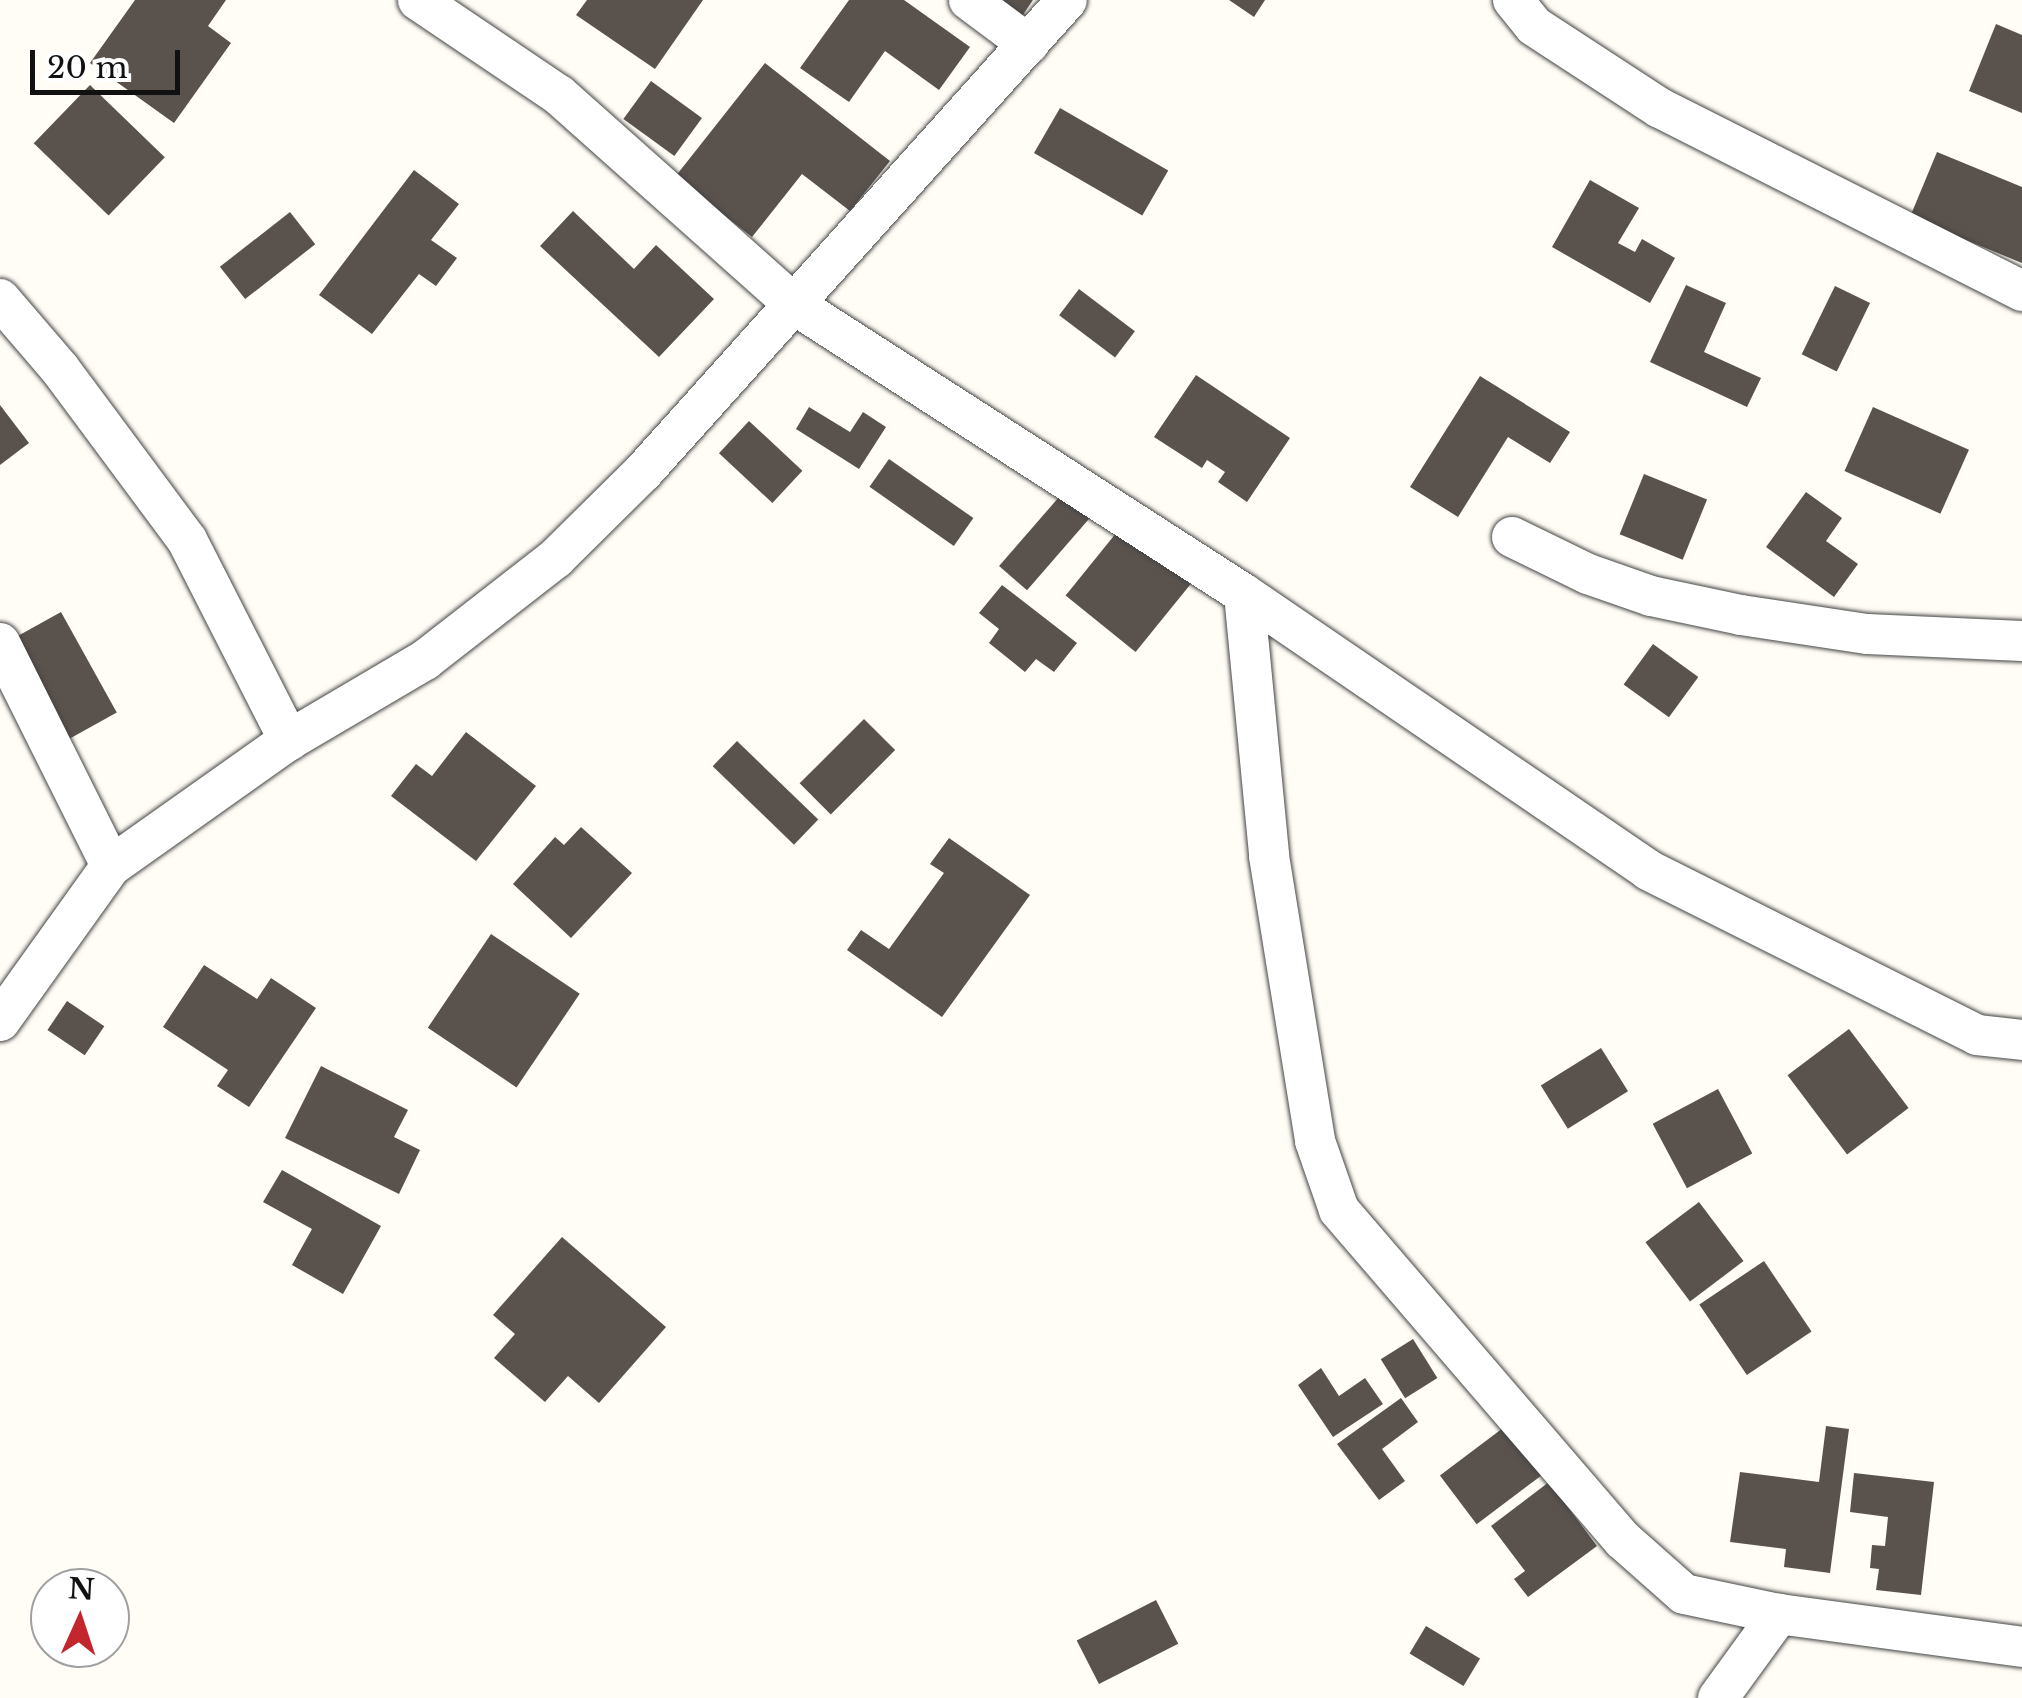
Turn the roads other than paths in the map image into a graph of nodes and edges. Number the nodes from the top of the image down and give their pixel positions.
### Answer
1 (418, 0) edge
2 (969, 0) edge
3 (1067, 0) edge
4 (1513, 0) edge
5 (1028, 44) junction
6 (2022, 291) edge
7 (0, 298) edge
8 (796, 305) junction
9 (1512, 537) dead end
10 (1244, 594) junction
11 (2022, 642) edge
12 (0, 643) edge
13 (288, 740) junction
14 (111, 866) junction
15 (0, 1020) edge
16 (2022, 1040) edge
17 (1779, 1614) junction
18 (2022, 1647) edge
19 (1718, 1698) edge

1 - 8 street
2 - 5 street
3 - 5 street
4 - 6 street
5 - 8 street
7 - 13 street
8 - 10 street
8 - 13 street
9 - 11 street
10 - 16 street
10 - 17 street
12 - 14 street
13 - 14 street
14 - 15 street
17 - 18 street
17 - 19 street

